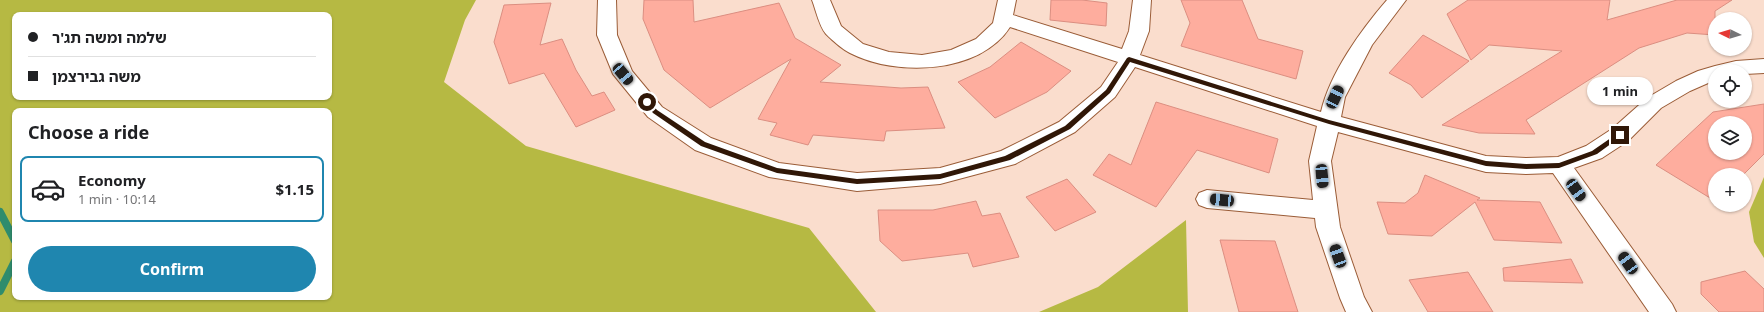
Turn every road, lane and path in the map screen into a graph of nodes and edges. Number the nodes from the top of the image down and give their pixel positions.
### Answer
1 (607, 0) edge
2 (821, 0) edge
3 (1142, 0) edge
4 (1397, 0) edge
5 (1006, 9) edge
6 (1129, 59) junction
7 (1764, 66) edge
8 (1752, 67) edge
9 (1708, 75) edge
10 (1329, 122) junction
11 (1559, 165) junction
12 (1207, 198) dead end
13 (1326, 210) junction
14 (1359, 312) edge
15 (1663, 312) edge

1 - 6 street
2 - 5 street
3 - 6 street
4 - 10 street
5 - 6 street
6 - 10 street
7 - 8 street
9 - 11 street
10 - 11 street
10 - 13 street
11 - 15 street
12 - 13 street
13 - 14 street

